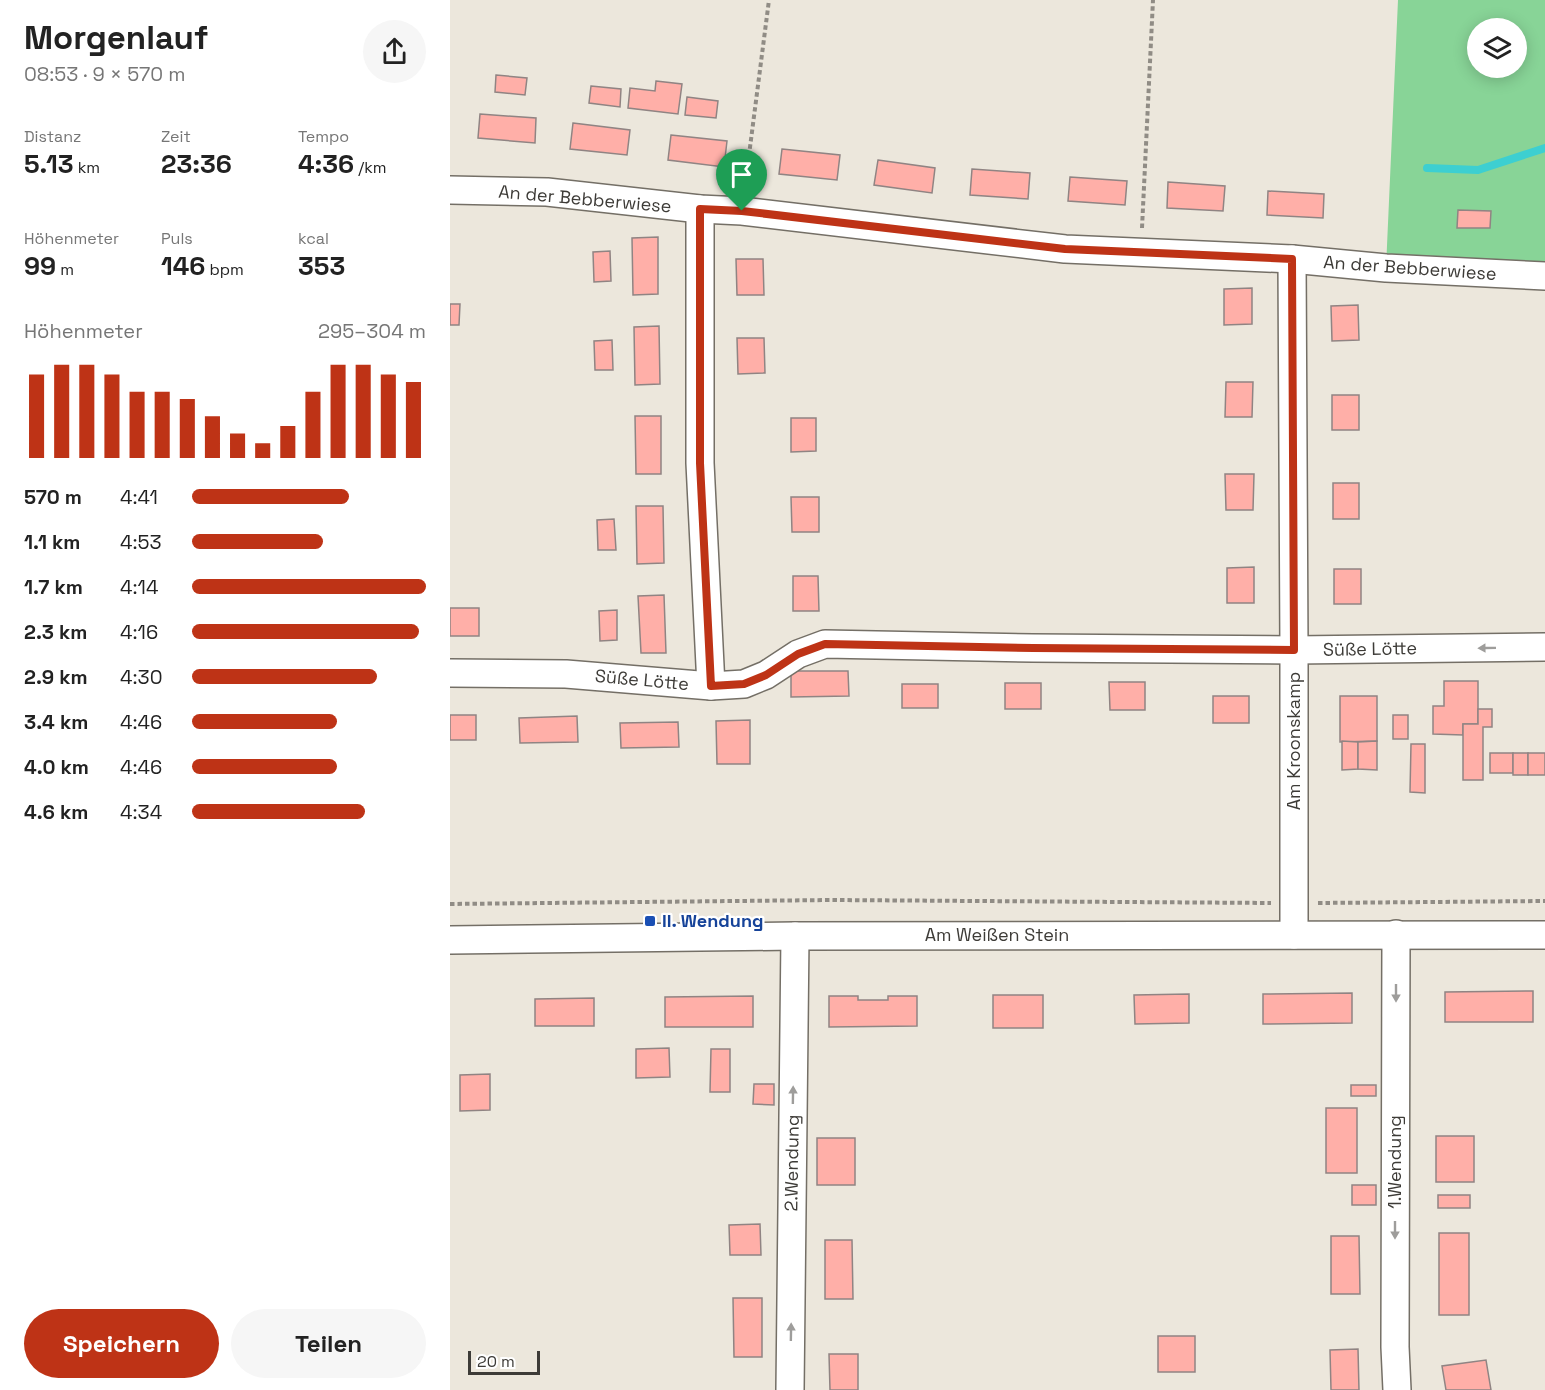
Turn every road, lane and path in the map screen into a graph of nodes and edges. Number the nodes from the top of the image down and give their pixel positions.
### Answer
1 (769, 0) edge
2 (1153, 0) edge
3 (450, 190) edge
4 (700, 209) junction
5 (742, 211) junction
6 (1141, 253) junction
7 (1292, 259) junction
8 (1545, 276) edge
9 (1545, 647) edge
10 (1294, 650) junction
11 (450, 673) edge
12 (711, 686) junction
13 (1545, 901) edge
14 (1294, 903) junction
15 (450, 904) edge
16 (1294, 934) junction
17 (1396, 934) junction
18 (1545, 935) edge
19 (795, 936) junction
20 (450, 940) edge
21 (790, 1390) edge
22 (1396, 1390) edge

1 - 5 path
2 - 6 path
3 - 4 street, An der Bebberwiese
4 - 5 street, An der Bebberwiese
4 - 12 street
5 - 6 street, An der Bebberwiese
6 - 7 street, An der Bebberwiese
7 - 8 street, An der Bebberwiese
7 - 10 street, Am Kroonskamp
9 -> 10 street, Süße Lötte
10 - 12 street, Süße Lötte
10 - 14 street, Am Kroonskamp
11 - 12 street, Süße Lötte
13 - 14 path
14 - 15 path
14 - 16 street, Am Kroonskamp
16 - 17 street, Am Weißen Stein
16 - 19 street, Am Weißen Stein
17 - 18 street, Am Weißen Stein
17 -> 22 street, 1.Wendung
19 - 20 street, Am Weißen Stein
21 -> 19 street, 2.Wendung

